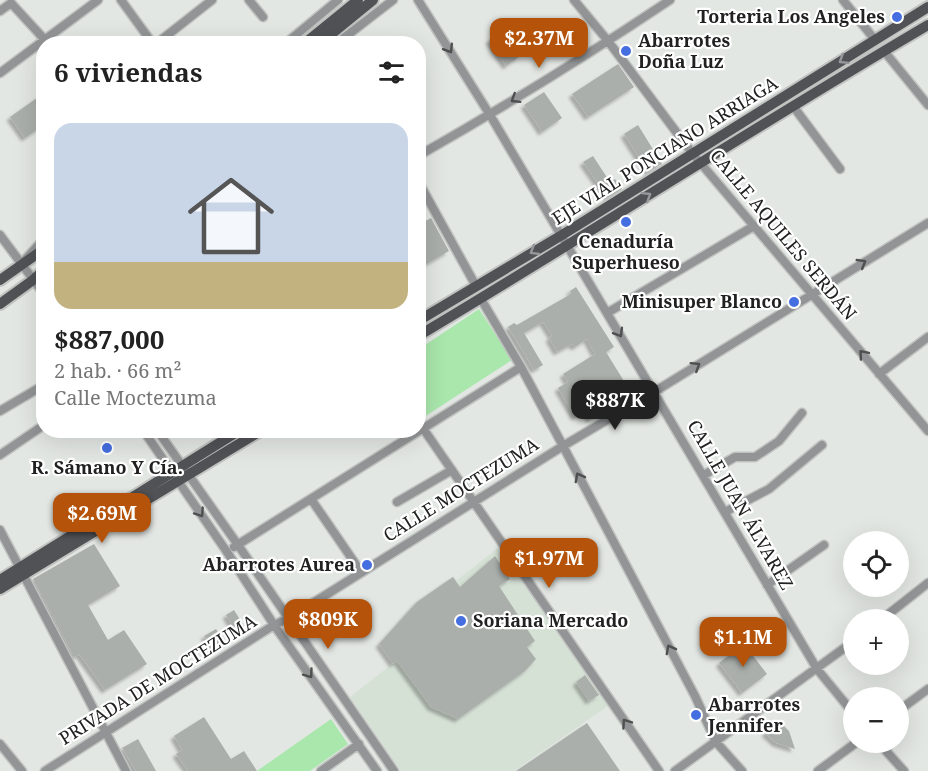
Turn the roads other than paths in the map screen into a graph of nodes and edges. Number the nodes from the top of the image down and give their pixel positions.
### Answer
1 (98, 0) edge
2 (121, 0) edge
3 (212, 0) edge
4 (249, 0) edge
5 (338, 0) edge
6 (358, 0) edge
7 (373, 0) edge
8 (393, 0) edge
9 (418, 0) edge
10 (574, 0) edge
11 (670, 0) edge
12 (843, 0) edge
13 (928, 7) edge
14 (0, 11) edge
15 (263, 17) dead end
16 (928, 25) edge
17 (41, 36) edge
18 (50, 36) edge
19 (149, 36) edge
20 (165, 36) edge
21 (295, 36) edge
22 (314, 36) edge
23 (329, 36) edge
24 (347, 36) edge
25 (875, 40) junction
26 (608, 41) junction
27 (36, 47) edge
28 (884, 51) junction
29 (0, 73) edge
30 (928, 105) edge
31 (793, 106) junction
32 (490, 115) junction
33 (426, 151) edge
34 (692, 153) junction
35 (700, 162) junction
36 (840, 169) dead end
37 (426, 195) edge
38 (928, 223) edge
39 (754, 226) junction
40 (0, 235) edge
41 (562, 235) junction
42 (36, 246) edge
43 (568, 246) junction
44 (36, 255) edge
45 (21, 265) junction
46 (36, 272) edge
47 (36, 276) edge
48 (0, 280) edge
49 (476, 286) junction
50 (812, 294) junction
51 (481, 299) junction
52 (0, 304) edge
53 (607, 313) junction
54 (426, 316) edge
55 (426, 331) edge
56 (928, 337) edge
57 (521, 367) junction
58 (879, 374) junction
59 (36, 390) edge
60 (654, 393) junction
61 (0, 411) edge
62 (802, 413) dead end
63 (426, 421) edge
64 (36, 430) edge
65 (426, 431) edge
66 (928, 431) edge
67 (150, 438) edge
68 (161, 438) edge
69 (229, 438) edge
70 (247, 438) edge
71 (400, 438) edge
72 (822, 445) dead end
73 (563, 446) junction
74 (0, 455) edge
75 (452, 470) junction
76 (180, 473) junction
77 (704, 475) junction
78 (311, 499) junction
79 (397, 502) dead end
80 (475, 502) junction
81 (725, 512) junction
82 (0, 530) edge
83 (238, 545) junction
84 (824, 545) dead end
85 (227, 552) junction
86 (21, 570) junction
87 (360, 572) junction
88 (0, 580) edge
89 (263, 580) junction
90 (928, 583) edge
91 (767, 585) junction
92 (251, 588) junction
93 (0, 589) edge
94 (895, 609) edge
95 (289, 618) junction
96 (274, 625) junction
97 (843, 649) edge
98 (817, 669) junction
99 (928, 689) edge
100 (843, 701) edge
101 (909, 703) edge
102 (106, 732) junction
103 (716, 742) junction
104 (0, 744) edge
105 (359, 744) junction
106 (843, 752) edge
107 (888, 753) edge
108 (22, 771) edge
109 (45, 771) edge
110 (126, 771) edge
111 (321, 771) edge
112 (377, 771) edge
113 (394, 771) edge
114 (659, 771) edge
115 (675, 771) edge
116 (742, 771) edge
117 (818, 771) edge
118 (904, 771) edge

1 - 18 street
2 - 19 street
3 - 20 street
4 - 15 street
5 - 21 street
6 - 22 main road
7 - 23 main road
8 - 24 street
9 -> 32 street, CALLE JUAN ÁLVAREZ
10 - 26 street, CALLE AQUILES SERDÁN
11 - 26 street
12 - 25 street
13 - 25 main road, EJE VIAL PONCIANO ARRIAGA
14 - 17 street
16 - 28 main road, EJE VIAL PONCIANO ARRIAGA
25 -> 34 main road, EJE VIAL PONCIANO ARRIAGA
26 -> 32 street
26 - 34 street, CALLE AQUILES SERDÁN
27 - 29 street
28 - 30 street
28 - 31 main road, EJE VIAL PONCIANO ARRIAGA
31 - 35 main road, EJE VIAL PONCIANO ARRIAGA
31 - 36 street
32 - 33 street
32 - 41 street, CALLE JUAN ÁLVAREZ
34 - 35 street, CALLE AQUILES SERDÁN
34 - 41 main road, EJE VIAL PONCIANO ARRIAGA
35 - 39 street, CALLE AQUILES SERDÁN
43 -> 35 main road, EJE VIAL PONCIANO ARRIAGA
37 - 49 street
50 -> 38 street, CALLE MOCTEZUMA
39 - 50 street, CALLE AQUILES SERDÁN
39 - 53 street
40 - 45 street
41 - 43 street, CALLE JUAN ÁLVAREZ
41 -> 49 main road, EJE VIAL PONCIANO ARRIAGA
42 - 45 street
43 - 51 main road, EJE VIAL PONCIANO ARRIAGA
43 - 53 street, CALLE JUAN ÁLVAREZ
44 - 45 main road
45 - 46 street
45 - 48 main road
47 - 52 main road
49 - 54 main road, EJE VIAL PONCIANO ARRIAGA
58 -> 50 street, CALLE AQUILES SERDÁN
60 -> 50 street, CALLE MOCTEZUMA
51 - 55 main road, EJE VIAL PONCIANO ARRIAGA
51 - 57 street
53 -> 60 street, CALLE JUAN ÁLVAREZ
56 - 58 street
57 - 63 street
57 - 73 street
58 - 66 street, CALLE AQUILES SERDÁN
59 - 61 street
60 - 73 street, CALLE MOCTEZUMA
60 - 77 street, CALLE JUAN ÁLVAREZ
62 - 77 street
64 - 74 street
65 - 75 street
67 - 76 street
68 - 76 street
69 - 76 main road
70 - 76 main road
71 - 78 street
72 - 81 street
73 - 80 street, CALLE MOCTEZUMA
103 -> 73 street
75 - 79 street
75 - 80 street
76 - 83 street
76 -> 85 street
76 - 86 main road
77 - 81 street, CALLE JUAN ÁLVAREZ
78 - 83 street
78 - 87 street
80 - 87 street, CALLE MOCTEZUMA
114 -> 80 street
81 - 91 street, CALLE JUAN ÁLVAREZ
82 - 86 street
83 - 85 street
83 - 89 street
84 - 91 street
85 - 92 street
86 - 88 main road
86 - 93 main road
86 - 102 street
87 - 95 street, CALLE MOCTEZUMA
89 - 92 street
89 - 95 street
90 - 94 street
91 - 98 street, CALLE JUAN ÁLVAREZ
92 - 96 street
95 - 96 street, PRIVADA DE MOCTEZUMA
95 - 113 street
96 - 102 street, PRIVADA DE MOCTEZUMA
96 -> 105 street
97 - 98 street
98 - 100 street, CALLE JUAN ÁLVAREZ
98 - 103 street
99 - 101 street
102 - 109 street, PRIVADA DE MOCTEZUMA
102 - 110 street
103 - 115 street
103 - 116 street
104 - 108 street
105 - 111 street
105 - 112 street
106 - 117 street
107 - 118 street

